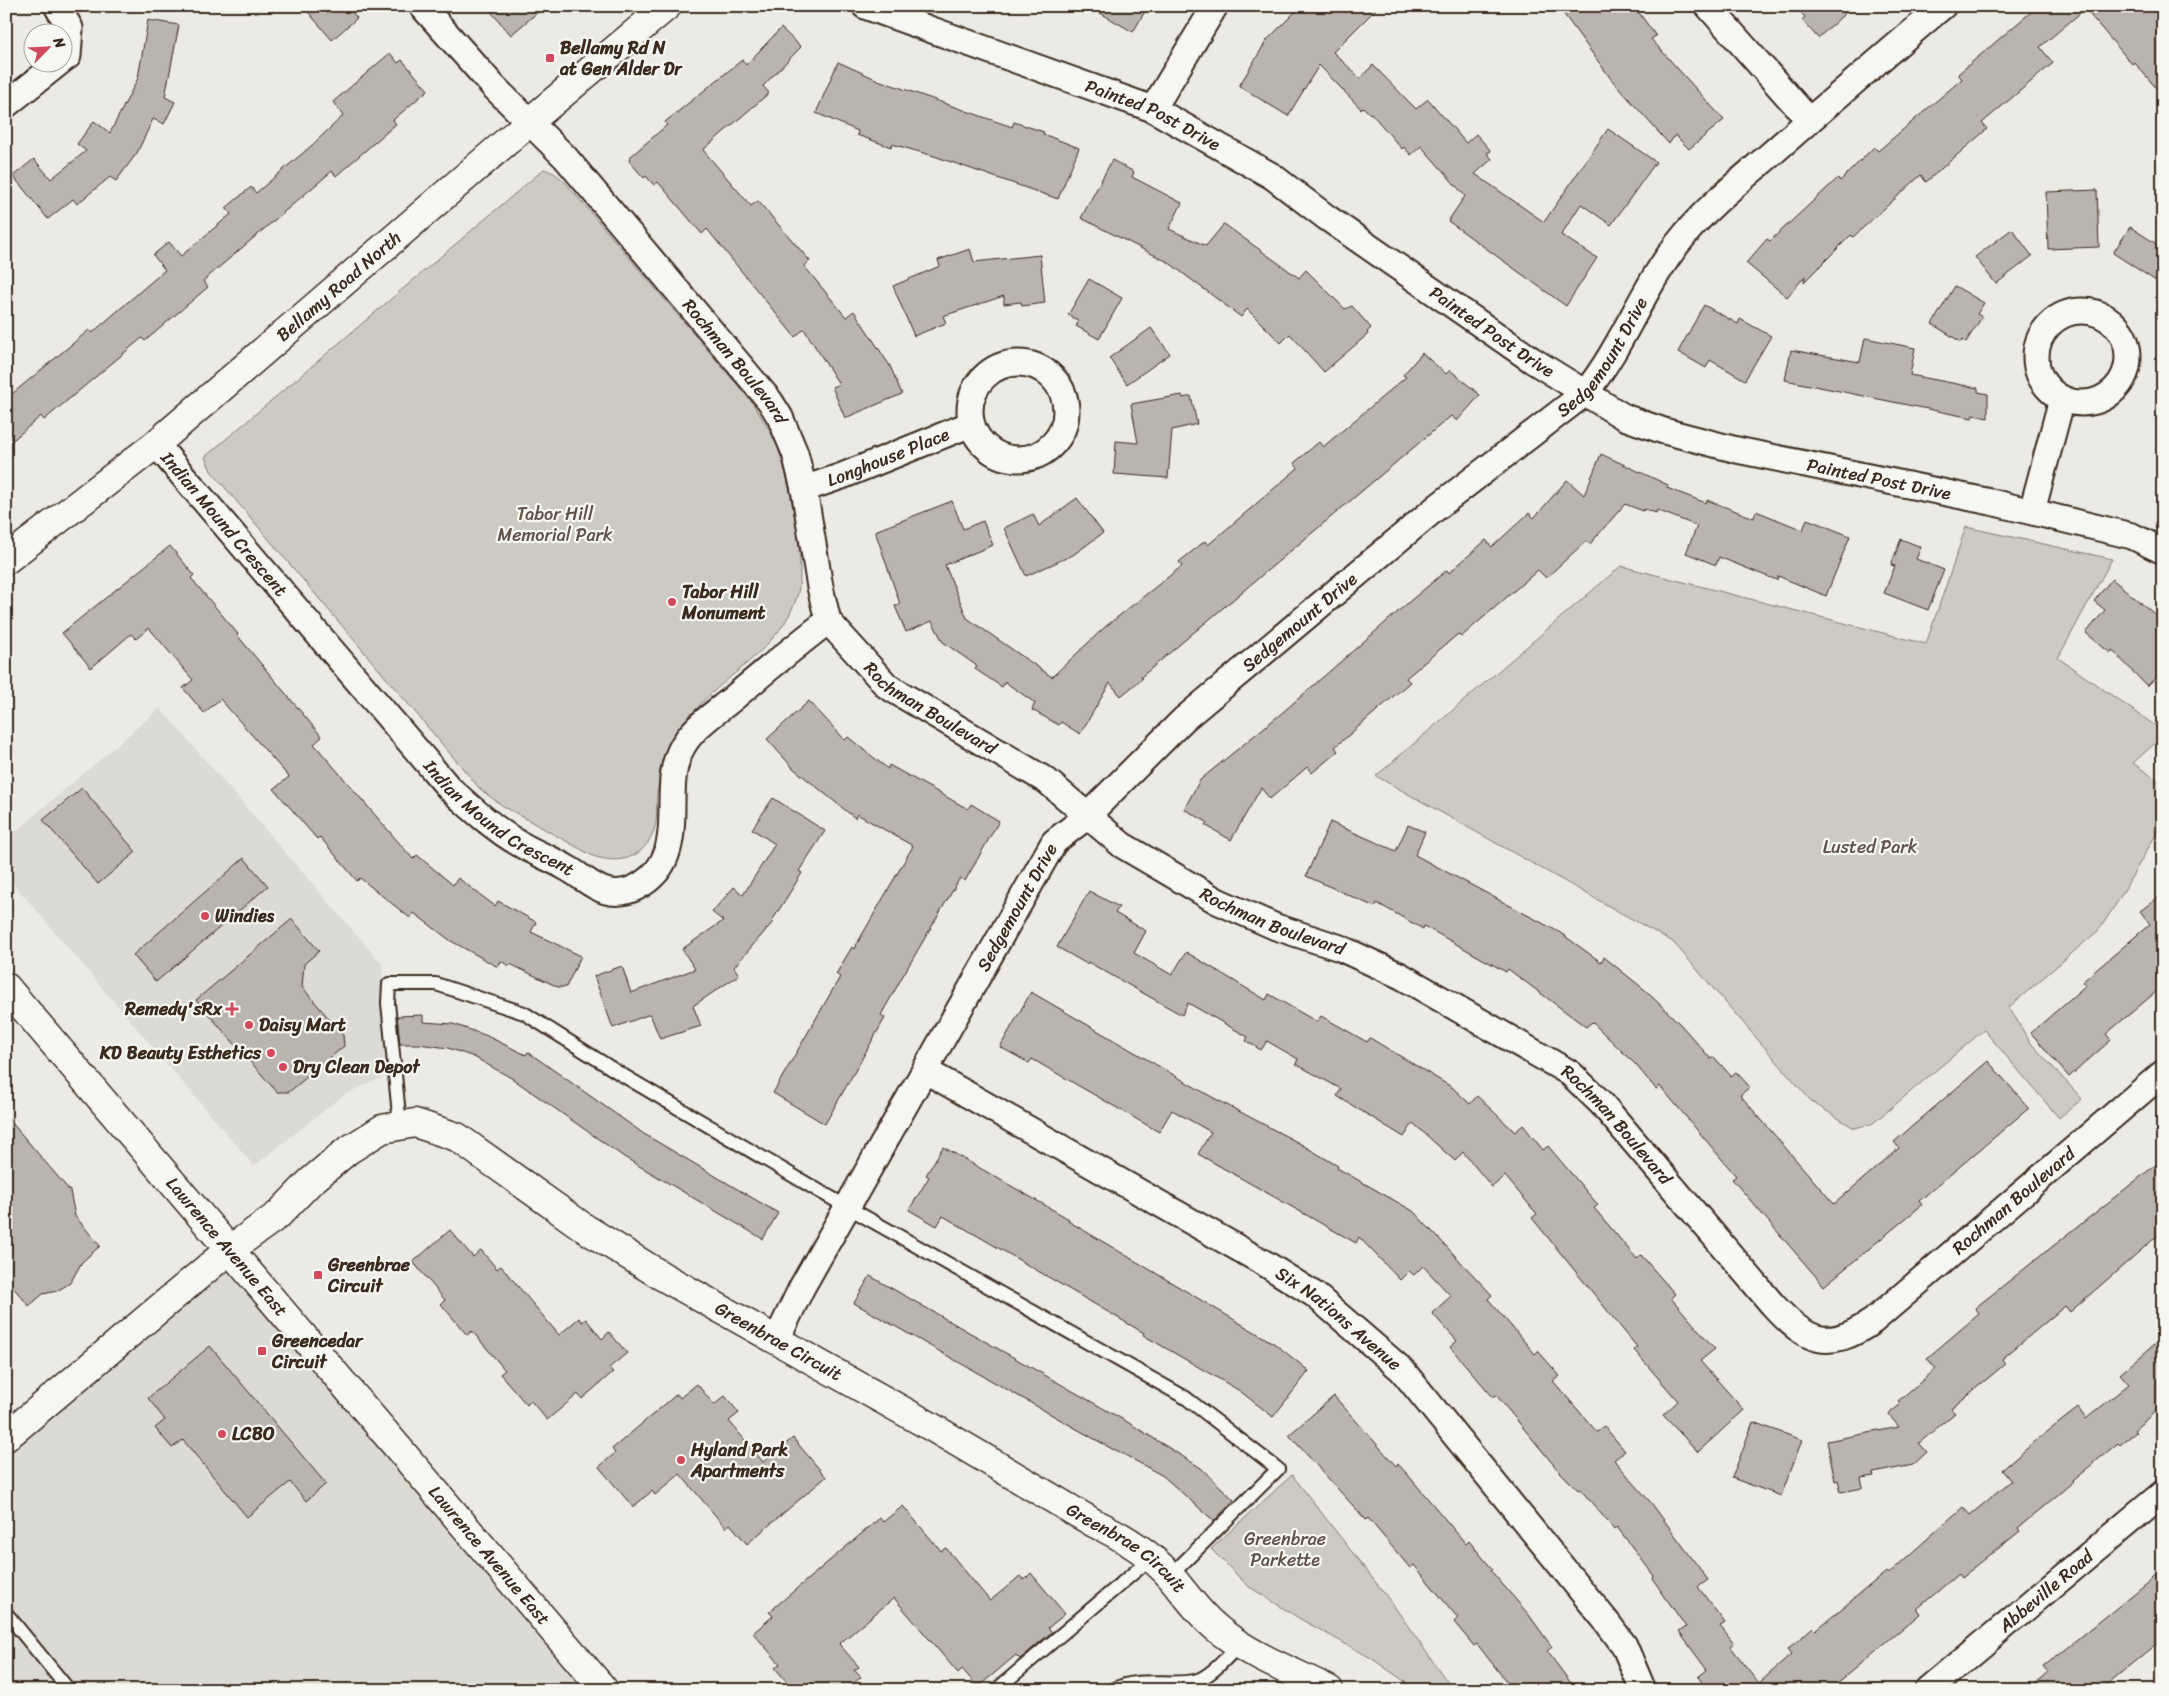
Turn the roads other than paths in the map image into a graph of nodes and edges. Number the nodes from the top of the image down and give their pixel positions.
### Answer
1 (57, 6) edge
2 (422, 6) edge
3 (668, 6) edge
4 (865, 6) edge
5 (1215, 6) edge
6 (1708, 6) edge
7 (1943, 6) edge
8 (66, 22) edge
9 (47, 72) edge
10 (6, 105) edge
11 (1153, 109) junction
12 (1809, 120) junction
13 (528, 123) junction
14 (1585, 393) junction
15 (2062, 399) dead end
16 (971, 424) dead end
17 (156, 444) junction
18 (804, 489) junction
19 (2032, 511) junction
20 (2163, 551) edge
21 (6, 560) edge
22 (828, 621) junction
23 (1086, 817) junction
24 (6, 987) edge
25 (926, 1071) junction
26 (2163, 1074) edge
27 (400, 1125) junction
28 (848, 1205) junction
29 (229, 1250) junction
30 (777, 1339) junction
31 (6, 1438) edge
32 (2163, 1493) edge
33 (1160, 1567) junction
34 (6, 1613) edge
35 (1240, 1644) junction
36 (69, 1690) edge
37 (604, 1690) edge
38 (996, 1690) edge
39 (1113, 1690) edge
40 (1329, 1690) edge
41 (1643, 1690) edge
42 (1928, 1690) edge

1 - 8 street
2 - 13 street, Rochman Boulevard
3 - 13 street, Bellamy Road North
4 - 11 street, Painted Post Drive
5 - 11 street
6 - 12 street
7 - 12 street, Sedgemount Drive
9 - 10 street
11 - 14 street, Painted Post Drive
12 - 14 street, Sedgemount Drive
13 - 17 street, Bellamy Road North
13 - 18 street, Rochman Boulevard
14 - 19 street, Painted Post Drive
14 - 23 street, Sedgemount Drive
15 - 19 street
16 - 18 street, Longhouse Place
17 - 21 street, Bellamy Road North
17 - 22 street, Indian Mound Crescent
18 - 22 street, Rochman Boulevard
19 - 20 street, Painted Post Drive
22 - 23 street, Rochman Boulevard
23 - 25 street, Sedgemount Drive
23 - 26 street, Rochman Boulevard
24 - 29 street, Lawrence Avenue East
25 - 28 street, Sedgemount Drive
25 - 41 street, Six Nations Avenue
27 - 28 lane
27 - 29 street, Greenbrae Circuit
27 - 30 street, Greenbrae Circuit
28 - 30 street, Sedgemount Drive
28 - 33 lane
29 - 31 street
29 - 37 street, Lawrence Avenue East
30 - 33 street, Greenbrae Circuit
32 - 42 street, Abbeville Road
33 - 35 street, Greenbrae Circuit
33 - 38 lane
34 - 36 lane
35 - 39 lane
35 - 40 street, Greenbrae Circuit

